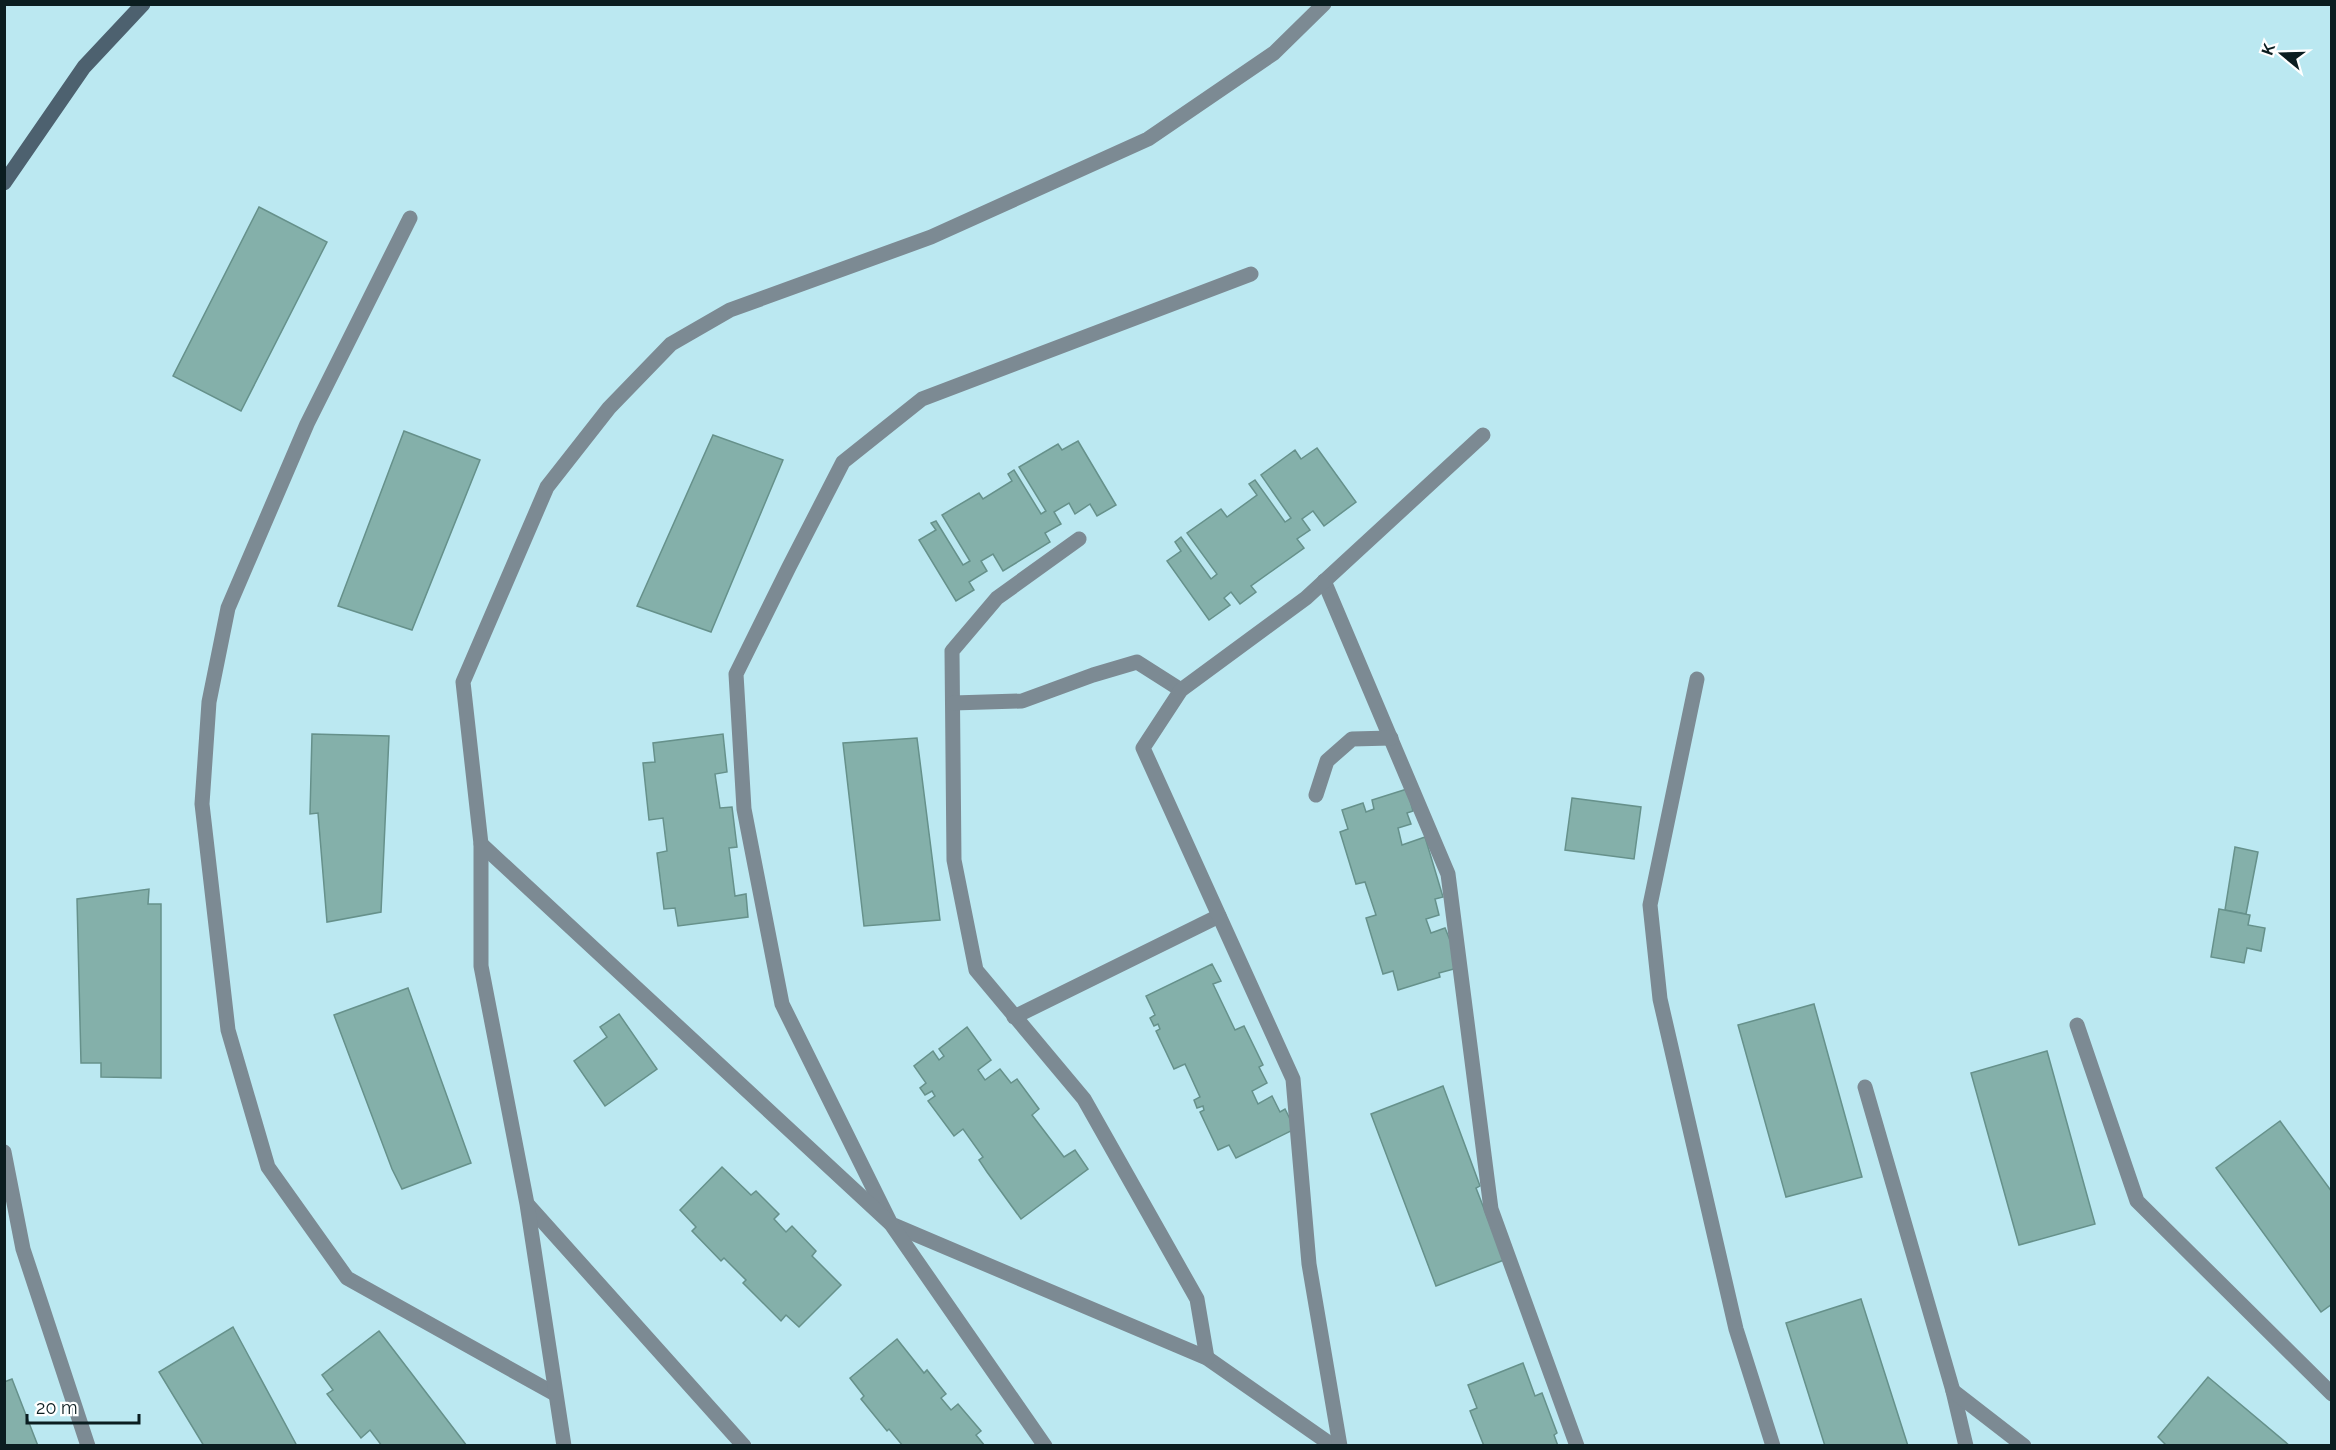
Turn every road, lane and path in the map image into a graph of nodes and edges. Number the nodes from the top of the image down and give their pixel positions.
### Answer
1 (143, 4) edge
2 (1324, 4) edge
3 (4, 183) edge
4 (410, 218) dead end
5 (1251, 274) dead end
6 (1483, 435) dead end
7 (1079, 539) dead end
8 (1324, 581) junction
9 (1697, 679) dead end
10 (1181, 690) junction
11 (953, 703) junction
12 (1391, 738) junction
13 (1316, 795) dead end
14 (481, 844) junction
15 (1219, 916) junction
16 (1014, 1017) junction
17 (2077, 1025) dead end
18 (1864, 1087) dead end
19 (4, 1152) edge
20 (527, 1204) junction
21 (891, 1224) junction
22 (1207, 1358) junction
23 (1953, 1390) junction
24 (555, 1394) junction
25 (2331, 1394) edge
26 (88, 1446) edge
27 (564, 1446) edge
28 (744, 1446) edge
29 (1045, 1446) edge
30 (1333, 1446) edge
31 (1340, 1446) edge
32 (1577, 1446) edge
33 (1773, 1446) edge
34 (1966, 1446) edge
35 (2024, 1446) edge

1 - 3 street
2 - 14 street
4 - 24 street
5 - 21 street
6 - 8 street
7 - 11 street
8 - 10 street
8 - 12 street
9 - 33 street
10 - 11 street
10 - 15 street
11 - 16 street
12 - 13 street
12 - 32 street
14 - 20 street
14 - 21 street
15 - 16 street
15 - 31 street
16 - 22 street
17 - 25 street
18 - 23 street
19 - 26 street
20 - 24 street
20 - 28 street
21 - 22 street
21 - 29 street
22 - 30 street
23 - 34 street
23 - 35 street
24 - 27 street

